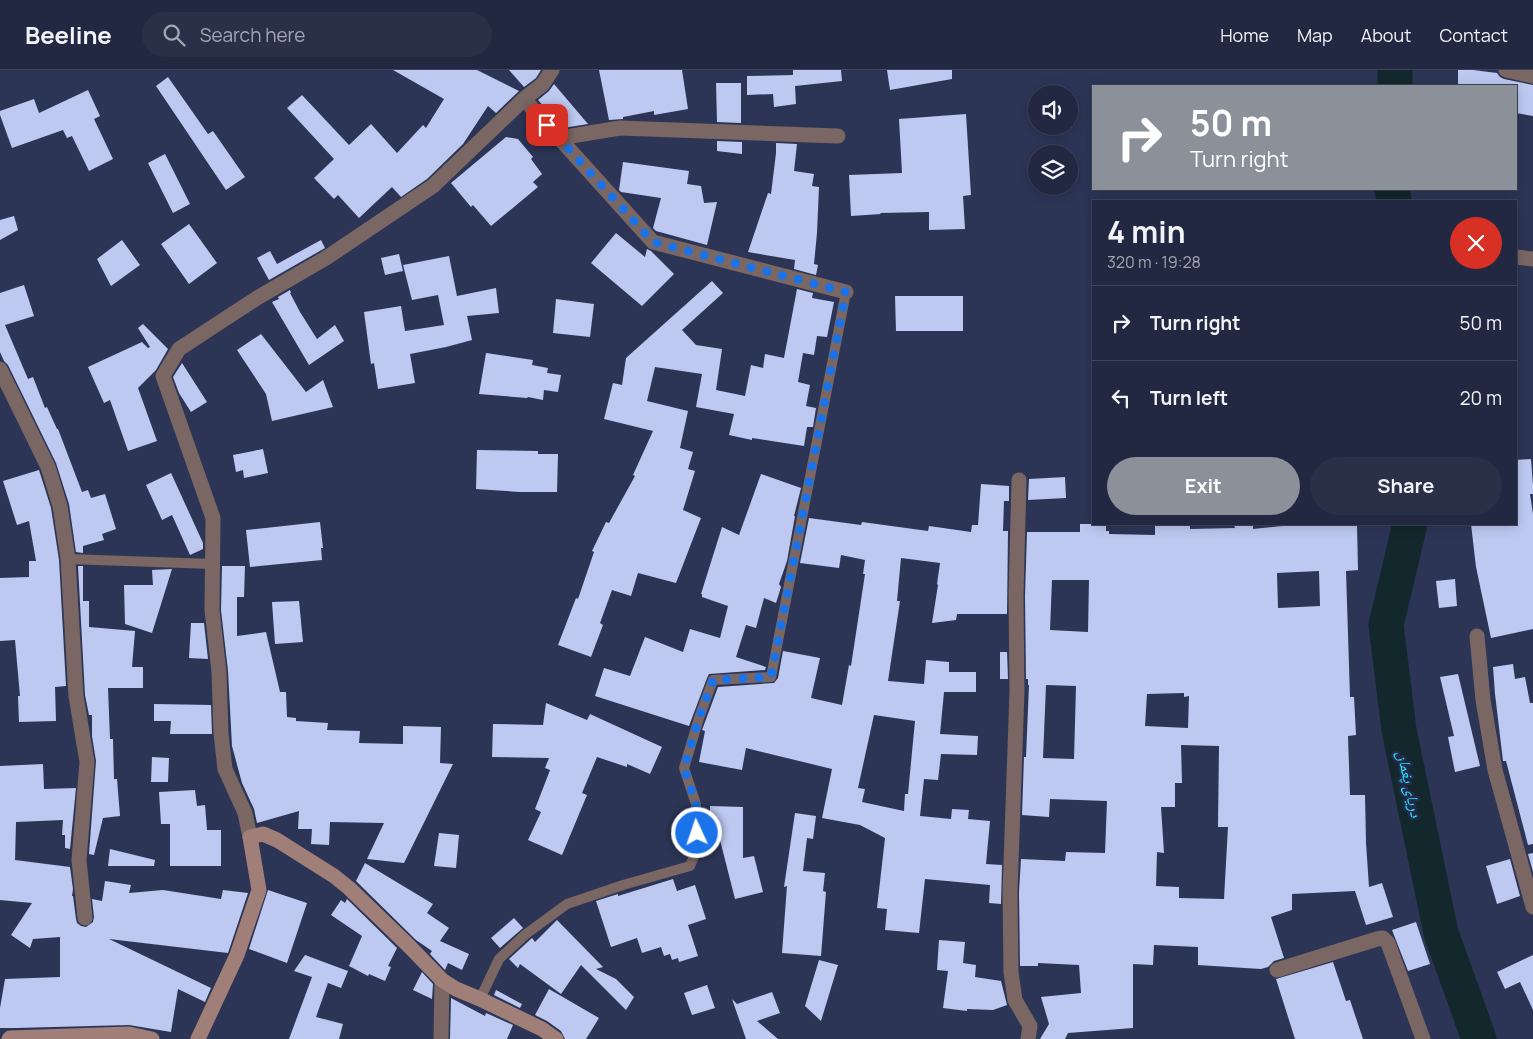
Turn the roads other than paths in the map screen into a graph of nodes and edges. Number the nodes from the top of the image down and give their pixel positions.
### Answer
1 (552, 70) edge
2 (1506, 70) edge
3 (1533, 76) edge
4 (524, 99) junction
5 (838, 136) dead end
6 (559, 138) junction
7 (1517, 257) edge
8 (1533, 259) edge
9 (846, 292) joint
10 (0, 369) edge
11 (1019, 480) dead end
12 (68, 559) junction
13 (213, 564) junction
14 (1477, 636) dead end
15 (250, 838) junction
16 (1533, 907) edge
17 (85, 918) dead end
18 (1277, 970) dead end
19 (442, 980) junction
20 (480, 999) junction
21 (8, 1039) edge
22 (152, 1039) edge
23 (198, 1039) edge
24 (441, 1039) edge
25 (556, 1039) edge
26 (1028, 1039) edge
27 (1423, 1039) edge

1 - 4 street
2 - 3 street
4 - 6 street
4 - 13 street
5 - 6 street
6 - 9 street
7 - 8 street
9 - 20 lane
10 - 12 street
11 - 26 street
12 - 13 lane
12 - 17 street
13 - 15 street
14 - 16 street
15 - 19 street
15 - 23 street
18 - 27 street
19 - 20 street
19 - 24 street
20 - 25 street
21 - 22 street

